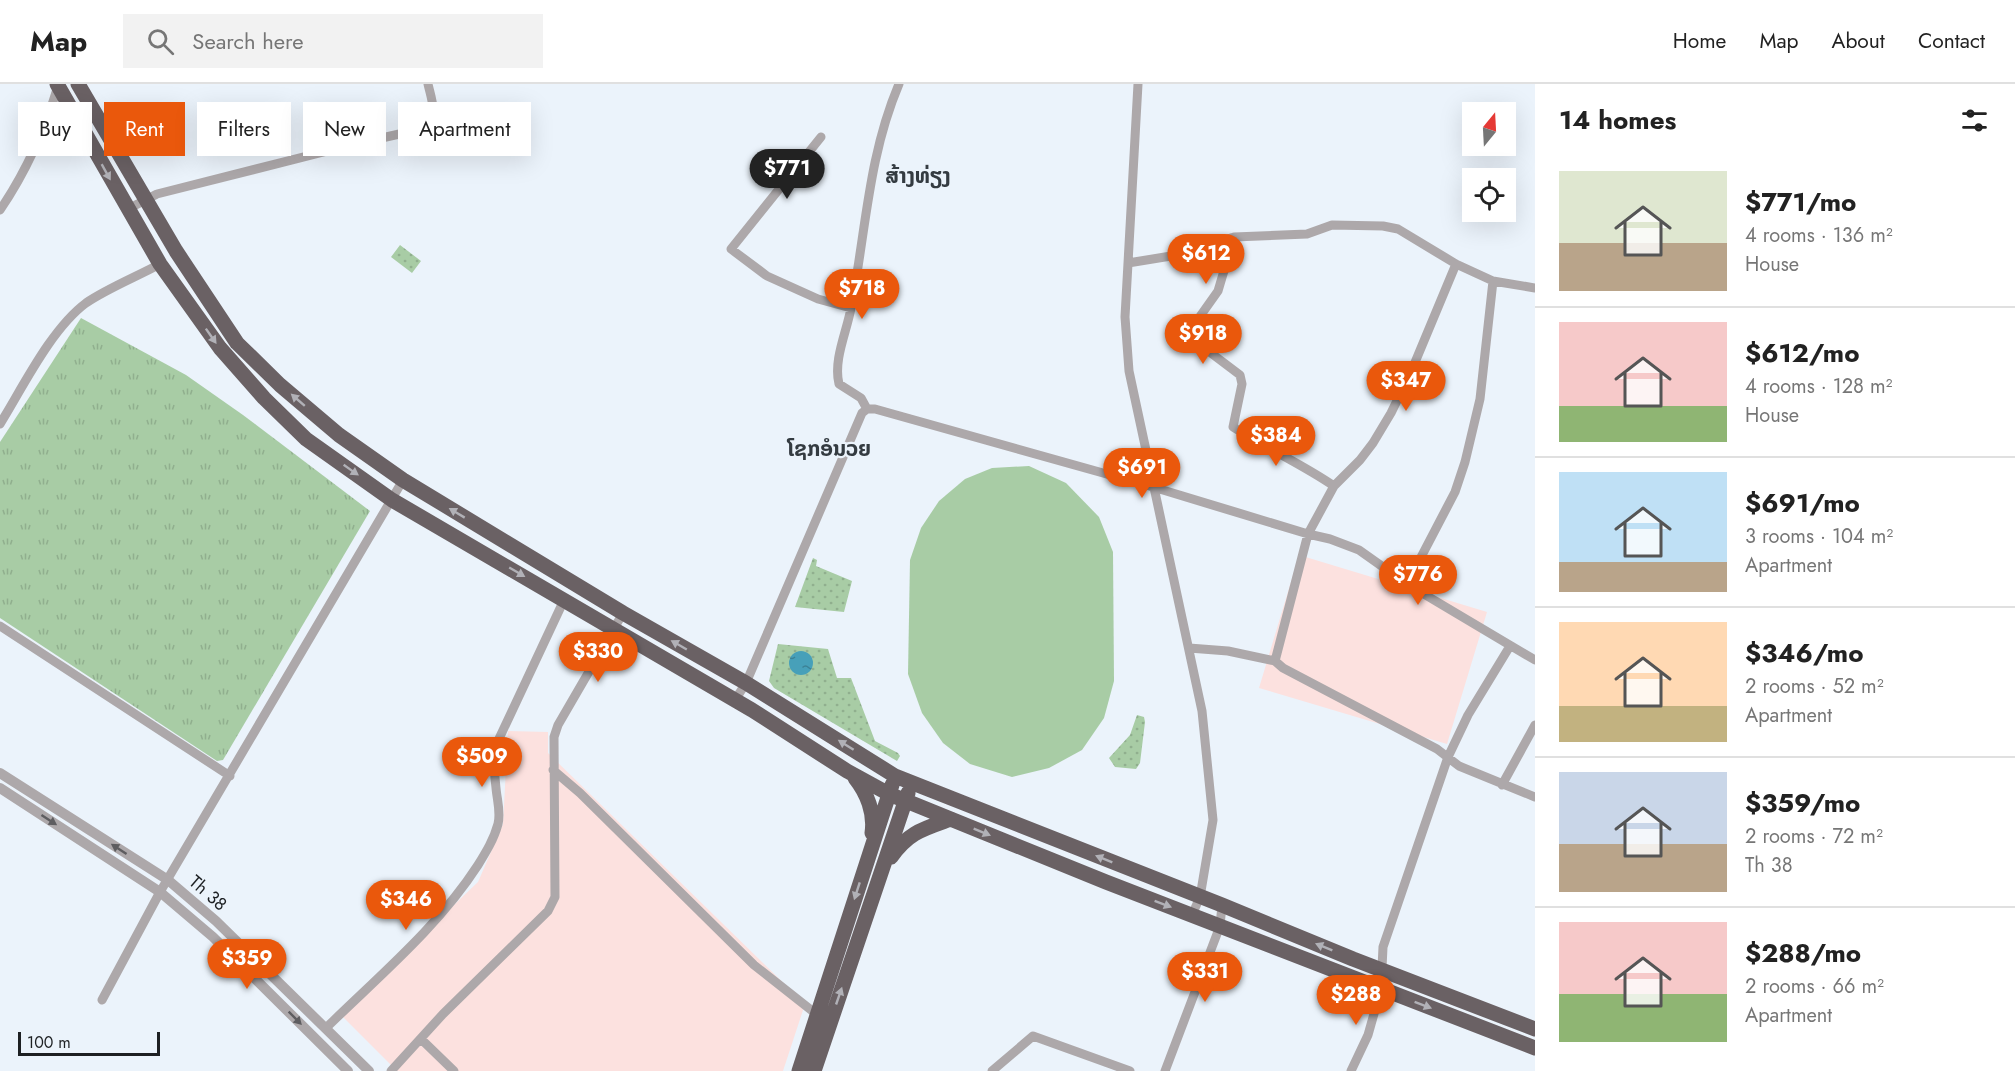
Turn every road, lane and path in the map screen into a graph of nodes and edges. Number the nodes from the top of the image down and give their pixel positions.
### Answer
1 (78, 84) edge
2 (428, 84) edge
3 (898, 84) edge
4 (1138, 84) edge
5 (57, 85) edge
6 (821, 137) dead end
7 (145, 200) junction
8 (128, 209) junction
9 (0, 210) edge
10 (1234, 237) junction
11 (1128, 262) junction
12 (160, 264) junction
13 (1456, 264) junction
14 (1493, 281) junction
15 (1535, 288) edge
16 (851, 308) junction
17 (867, 409) junction
18 (0, 424) edge
19 (403, 480) junction
20 (1334, 486) junction
21 (1153, 487) junction
22 (392, 500) junction
23 (1308, 534) junction
24 (1407, 584) junction
25 (564, 600) junction
26 (623, 613) junction
27 (0, 626) edge
28 (614, 629) junction
29 (1510, 646) junction
30 (1189, 648) junction
31 (1535, 660) edge
32 (1275, 661) junction
33 (746, 683) junction
34 (735, 700) junction
35 (1535, 725) edge
36 (1448, 757) junction
37 (553, 770) junction
38 (0, 773) edge
39 (851, 773) junction
40 (230, 776) junction
41 (896, 776) junction
42 (912, 783) junction
43 (1502, 785) junction
44 (0, 788) edge
45 (889, 794) junction
46 (1535, 797) edge
47 (906, 800) junction
48 (951, 819) junction
49 (867, 862) junction
50 (882, 869) junction
51 (168, 880) junction
52 (160, 892) junction
53 (1200, 897) junction
54 (1222, 905) junction
55 (1192, 915) junction
56 (1220, 926) junction
57 (1381, 969) junction
58 (1381, 989) junction
59 (102, 1000) dead end
60 (824, 1018) junction
61 (1534, 1026) edge
62 (326, 1028) junction
63 (421, 1039) junction
64 (1531, 1046) edge
65 (348, 1071) edge
66 (369, 1071) edge
67 (391, 1071) edge
68 (454, 1071) edge
69 (799, 1071) edge
70 (814, 1071) edge
71 (992, 1071) edge
72 (1130, 1071) edge
73 (1165, 1071) edge
74 (1351, 1071) edge

1 - 7 highway
2 - 7 street
3 - 16 street
4 - 11 street
5 -> 8 highway
5 - 9 street
6 - 16 street
7 - 8 street
19 -> 7 highway
8 - 12 highway
10 - 11 street
10 - 13 street
10 - 20 street
11 - 21 street
12 - 18 street
12 -> 22 highway
13 - 14 street
13 - 20 street
14 - 15 street
14 - 24 street
16 - 17 street
17 - 21 street
17 - 33 street
19 - 22 street
26 -> 19 highway
20 - 23 street
21 - 23 street
21 - 30 street
22 -> 25 highway
22 - 40 street
23 - 24 street
23 - 32 street
24 - 29 street
25 - 28 highway
25 - 62 street
26 - 28 street
33 -> 26 highway
27 - 40 street
28 - 34 highway
28 - 37 street
29 - 31 street
29 - 36 street
30 - 32 street
30 - 53 street
32 - 36 street
33 - 34 street
41 -> 33 highway
34 - 39 highway
35 - 43 street
36 - 43 street
36 - 57 street
37 - 60 street
37 - 63 street
51 -> 38 street, Th 38
39 - 45 highway
39 - 49 highway
40 - 51 street
41 - 42 highway
41 - 45 highway
42 - 47 highway
53 -> 42 highway
43 - 46 street
44 -> 52 street, Th 38
45 - 47 highway
45 - 49 highway
47 - 48 highway
47 - 50 highway
48 - 50 highway
48 -> 55 highway
49 -> 60 highway
60 -> 50 highway
51 - 52 street
51 - 62 street, Th 38
52 - 59 street
52 -> 65 street, Th 38
53 - 54 highway
53 - 55 street
54 - 56 street
57 -> 54 highway
55 - 56 highway
56 - 58 highway
56 - 73 street
57 - 58 street
57 - 61 highway
58 -> 64 highway
58 - 74 street
60 - 69 highway
60 - 70 highway
61 - 64 street
62 - 66 street, Th 38
63 - 67 street
63 - 68 street
71 - 72 street

